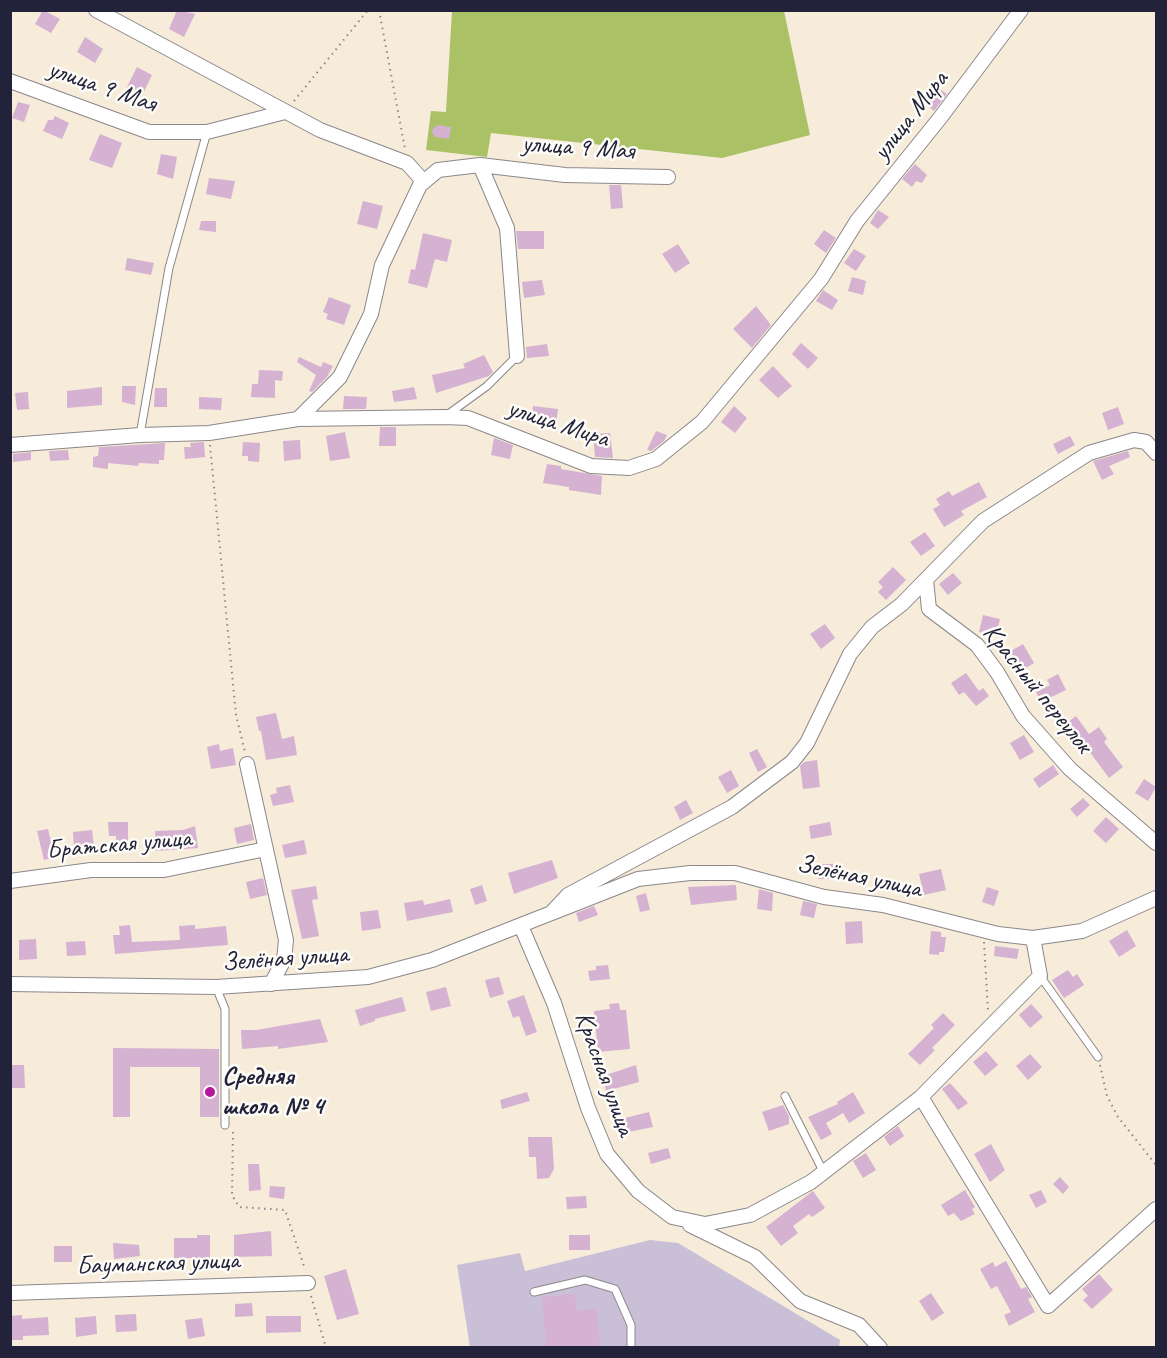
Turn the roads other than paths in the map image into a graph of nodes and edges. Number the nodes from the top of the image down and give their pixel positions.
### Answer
1 (96, 10) edge
2 (1021, 10) edge
3 (10, 81) edge
4 (285, 112) junction
5 (207, 132) junction
6 (480, 165) junction
7 (668, 177) dead end
8 (422, 183) junction
9 (517, 356) joint
10 (445, 417) junction
11 (298, 419) junction
12 (140, 435) junction
13 (10, 445) edge
14 (1156, 453) edge
15 (926, 580) junction
16 (902, 604) junction
17 (929, 609) junction
18 (247, 764) road end
19 (1156, 843) edge
20 (266, 849) junction
21 (10, 881) edge
22 (1156, 898) edge
23 (551, 914) junction
24 (521, 926) junction
25 (1033, 938) junction
26 (1040, 976) junction
27 (10, 984) edge
28 (271, 984) junction
29 (216, 987) junction
30 (1098, 1057) road end
31 (785, 1096) dead end
32 (921, 1097) junction
33 (225, 1125) road end
34 (824, 1173) junction
35 (1156, 1209) edge
36 (672, 1217) junction
37 (308, 1283) road end
38 (534, 1292) dead end
39 (10, 1293) edge
40 (631, 1347) edge
41 (880, 1347) edge

1 - 4 street
2 - 10 street, улица Мира
3 - 5 street, улица 9 Мая
4 - 5 street, улица 9 Мая
4 - 8 street
5 - 12 lane
6 - 7 street, улица 9 Мая
6 - 8 street, улица 9 Мая
6 - 9 street
8 - 11 street
9 - 10 lane
10 - 11 street, улица Мира
11 - 12 street, улица Мира
12 - 13 street, улица Мира
14 - 15 street
15 - 16 street
15 - 17 street
16 - 17 street
16 - 23 street, Зелёная улица
17 - 19 street, Красный переулок
18 - 20 street
20 - 21 street, Братская улица
20 - 28 street
22 - 25 street, Зелёная улица
23 - 24 street, Зелёная улица
23 - 25 street, Зелёная улица
24 - 28 street, Зелёная улица
24 - 36 street, Красная улица
25 - 26 street
26 - 30 lane
26 - 32 street, Красная улица
27 - 29 street, Зелёная улица
28 - 29 street, Зелёная улица
29 - 33 lane
31 - 34 lane
32 - 34 street, Красная улица
32 - 35 street
34 - 36 street, Красная улица
36 - 41 street
37 - 39 street, Бауманская улица
38 - 40 lane

